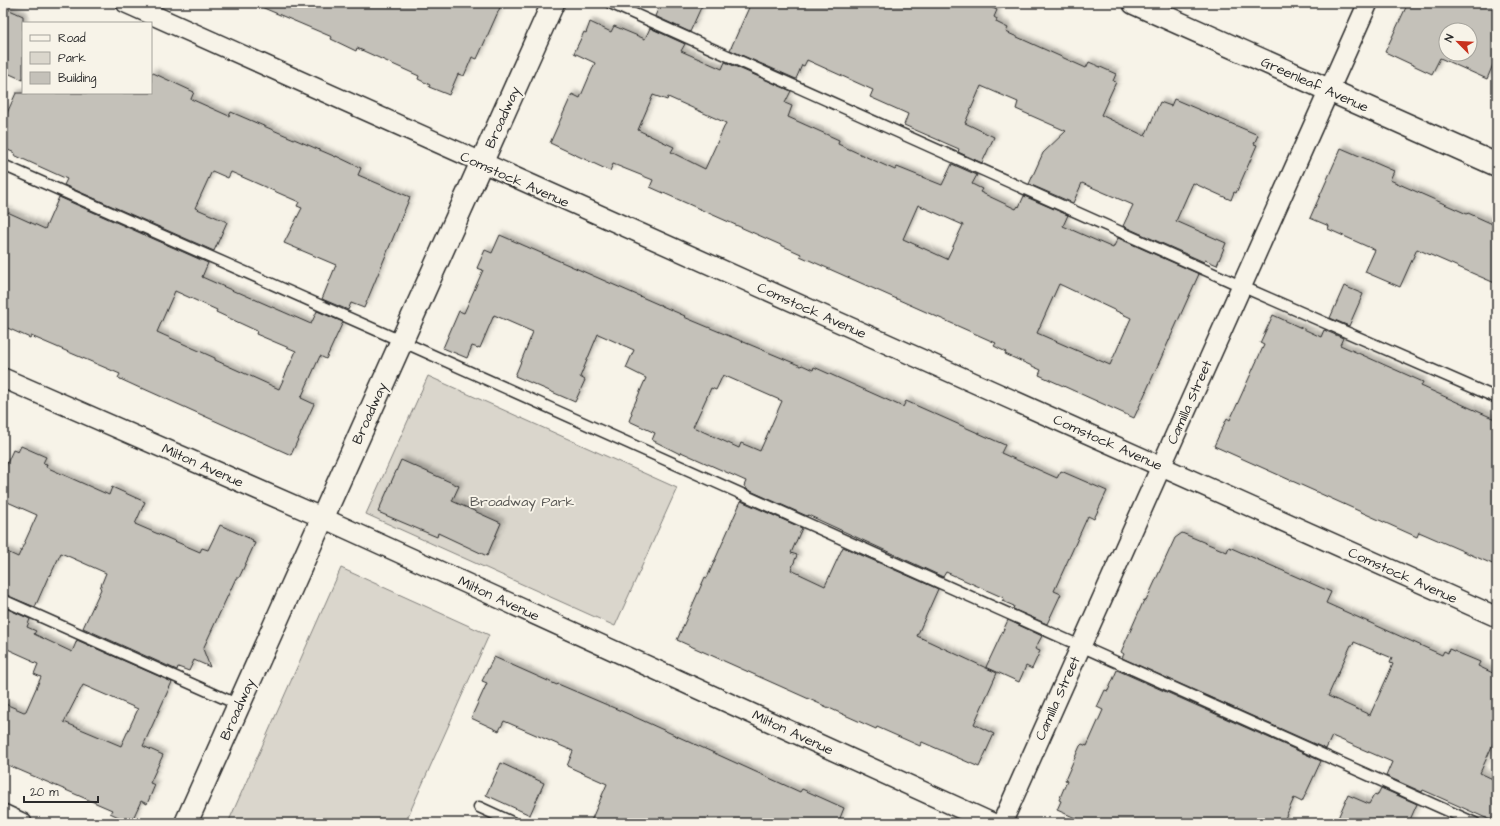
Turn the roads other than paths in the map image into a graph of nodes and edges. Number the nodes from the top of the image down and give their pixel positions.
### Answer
1 (126, 3) edge
2 (553, 3) edge
3 (610, 3) edge
4 (1134, 3) edge
5 (1368, 3) edge
6 (1329, 90) junction
7 (481, 163) junction
8 (1497, 164) edge
9 (3, 165) edge
10 (1241, 286) junction
11 (401, 341) junction
12 (3, 378) edge
13 (1497, 398) edge
14 (1161, 466) junction
15 (323, 518) junction
16 (3, 600) edge
17 (1497, 617) edge
18 (1081, 645) junction
19 (239, 705) junction
20 (479, 807) dead end
21 (3, 814) edge
22 (22, 823) edge
23 (186, 823) edge
24 (514, 823) edge
25 (992, 823) edge
26 (1002, 823) edge
27 (1475, 823) edge

1 - 7 street, Comstock Avenue
2 - 7 street, Broadway
3 - 10 lane
4 - 6 street, Greenleaf Avenue
5 - 6 street, Camilla Street
6 - 8 street, Greenleaf Avenue
6 - 10 street, Camilla Street
7 - 11 street, Broadway
7 - 14 street, Comstock Avenue
9 - 11 lane
10 - 13 lane
10 - 14 street, Camilla Street
11 - 15 street, Broadway
11 - 18 lane
12 - 15 street, Milton Avenue
14 - 17 street, Comstock Avenue
14 - 18 street, Camilla Street
15 - 19 street, Broadway
15 - 25 street, Milton Avenue
16 - 19 lane
18 - 26 street, Camilla Street
18 - 27 lane
19 - 23 street, Broadway
20 - 24 lane
21 - 22 street

